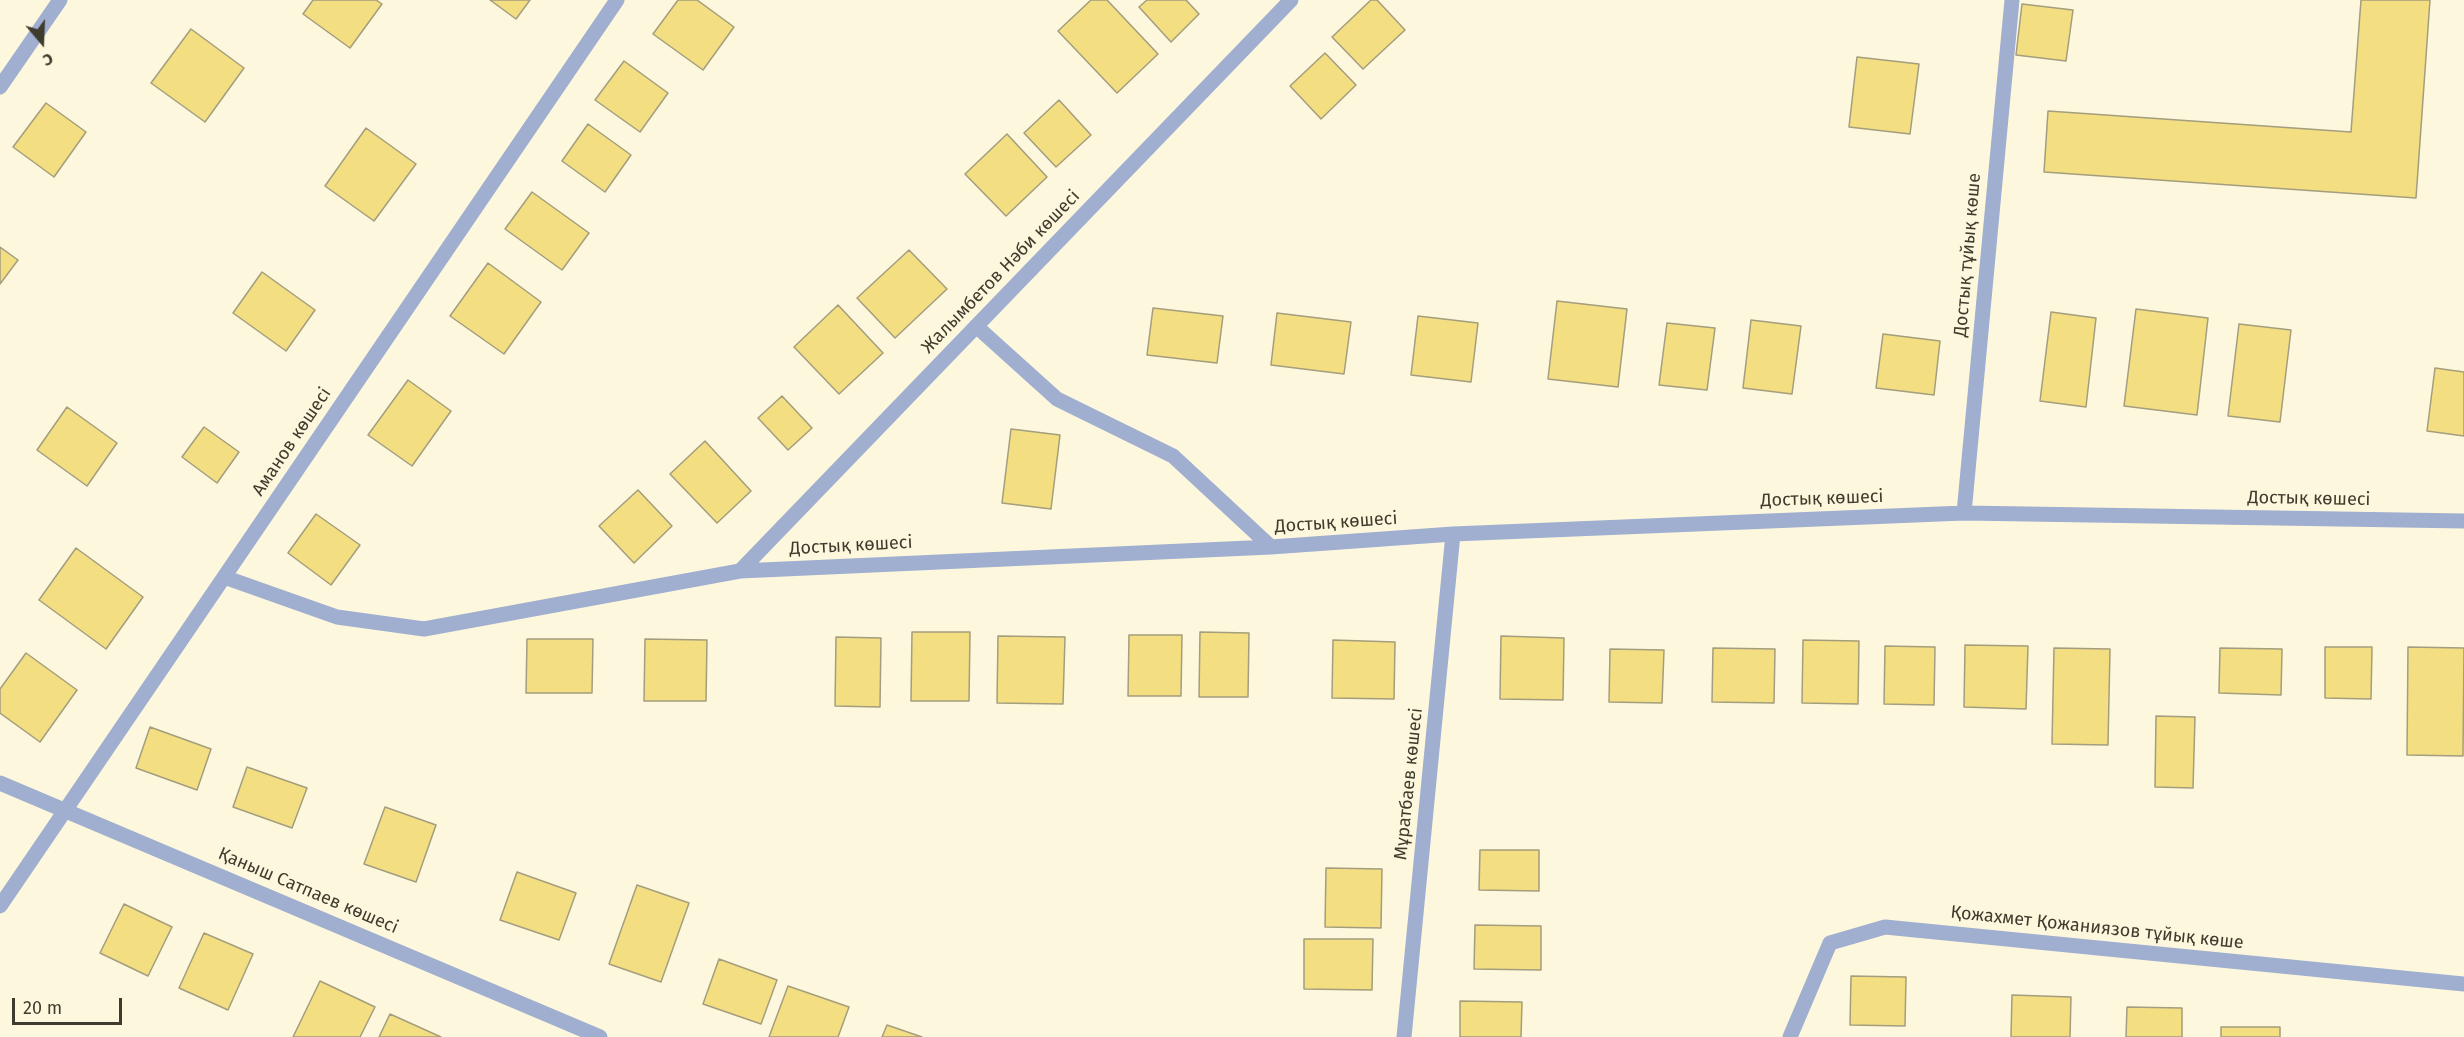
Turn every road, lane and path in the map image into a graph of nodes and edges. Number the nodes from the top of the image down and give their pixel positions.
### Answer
1 (60, 0) edge
2 (617, 0) edge
3 (1291, 0) edge
4 (2012, 0) edge
5 (0, 87) edge
6 (976, 326) junction
7 (1964, 513) junction
8 (2464, 521) edge
9 (1453, 534) junction
10 (1271, 547) junction
11 (740, 570) junction
12 (224, 577) junction
13 (0, 783) edge
14 (65, 808) junction
15 (0, 906) edge
16 (2464, 984) edge
17 (600, 1037) edge
18 (1404, 1037) edge
19 (1790, 1037) edge

1 - 5 street
2 - 12 street, Аманов көшесі
3 - 6 street, Жалымбетов Нәби көшесі
4 - 7 street, Достық тұйық көше
6 - 10 street
6 - 11 street, Жалымбетов Нәби көшесі
7 - 8 street, Достық көшесі
7 - 9 street, Достық көшесі
9 - 10 street, Достық көшесі
9 - 18 street, Мұратбаев көшесі
10 - 11 street, Достық көшесі
11 - 12 street, Достық көшесі
12 - 14 street, Аманов көшесі
13 - 14 street, Қаныш Сатпаев көшесі
14 - 15 street, Аманов көшесі
14 - 17 street, Қаныш Сатпаев көшесі
16 - 19 street, Қожахмет Қожаниязов тұйық көше

